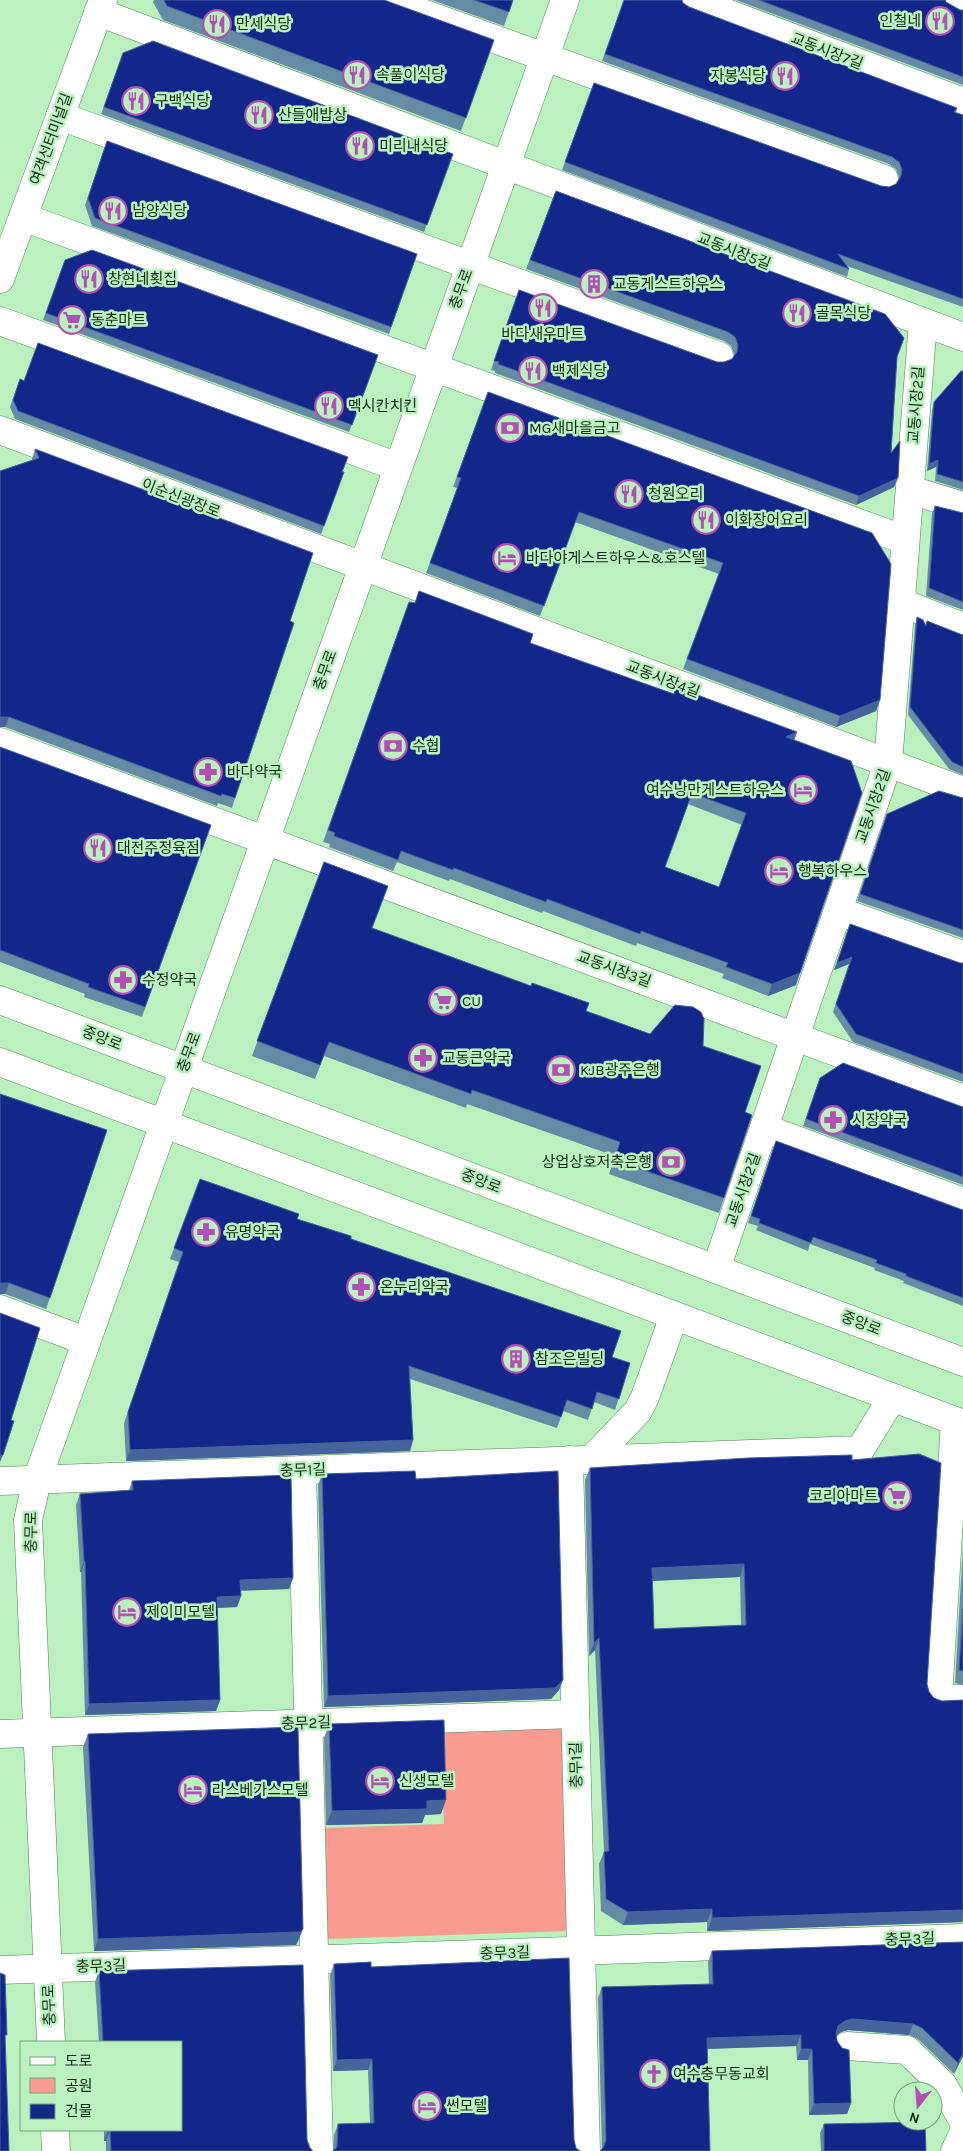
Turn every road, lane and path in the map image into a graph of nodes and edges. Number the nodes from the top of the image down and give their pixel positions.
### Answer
1 (386, 0) edge
2 (565, 0) edge
3 (692, 0) edge
4 (956, 0) edge
5 (963, 3) edge
6 (101, 6) edge
7 (544, 57) junction
8 (963, 102) edge
9 (60, 116) junction
10 (506, 164) junction
11 (884, 179) dead end
12 (23, 217) junction
13 (470, 266) junction
14 (0, 279) edge
15 (0, 321) edge
16 (923, 322) junction
17 (963, 337) edge
18 (719, 356) dead end
19 (433, 368) junction
20 (0, 430) edge
21 (398, 467) junction
22 (910, 490) junction
23 (963, 506) edge
24 (905, 540) junction
25 (362, 566) junction
26 (900, 602) junction
27 (963, 627) edge
28 (0, 742) edge
29 (888, 763) junction
30 (963, 791) edge
31 (265, 840) junction
32 (838, 911) junction
33 (963, 955) edge
34 (0, 1000) edge
35 (795, 1035) junction
36 (0, 1062) edge
37 (183, 1069) junction
38 (963, 1099) edge
39 (164, 1124) junction
40 (764, 1128) junction
41 (963, 1202) edge
42 (716, 1269) junction
43 (0, 1309) edge
44 (674, 1316) junction
45 (86, 1341) junction
46 (963, 1362) edge
47 (892, 1398) junction
48 (959, 1423) edge
49 (580, 1460) junction
50 (302, 1470) junction
51 (36, 1480) junction
52 (0, 1481) edge
53 (963, 1699) edge
54 (575, 1714) junction
55 (308, 1723) junction
56 (38, 1733) junction
57 (0, 1734) edge
58 (963, 1938) edge
59 (581, 1950) junction
60 (314, 1959) junction
61 (48, 1968) junction
62 (0, 1970) edge
63 (51, 2041) edge
64 (847, 2046) dead end
65 (963, 2121) edge
66 (55, 2131) edge
67 (963, 2134) edge
68 (56, 2151) edge
69 (319, 2151) edge
70 (586, 2151) edge
71 (955, 2151) edge

1 - 7 street
2 - 7 street, 충무로
3 - 8 street, 교동시장7길
4 - 5 street
6 - 9 street, 여객선터미널길
6 - 10 street, 교동시장5길
7 - 10 street, 충무로
7 - 11 street
9 - 12 street, 여객선터미널길
9 - 13 street
10 - 13 street, 충무로
10 - 16 street, 교동시장5길
12 - 14 street, 여객선터미널길
12 - 19 street
13 - 18 street
13 - 19 street, 충무로
15 - 21 street
16 - 17 street, 교동시장5길
16 - 22 street, 교동시장2길
19 - 21 street, 충무로
19 - 24 street
20 - 25 street, 이순신광장로
21 - 25 street, 충무로
22 - 23 street
22 - 24 street, 교동시장2길
24 - 26 street, 교동시장2길
25 - 29 street, 교동시장4길
25 - 31 street, 충무로
26 - 27 street
26 - 29 street, 교동시장2길
28 - 31 street, 교동시장3길
29 - 30 street, 교동시장4길
29 - 32 street, 교동시장2길
31 - 35 street, 교동시장3길
31 - 37 street, 충무로
32 - 33 street
32 - 35 street, 교동시장2길
34 - 37 street, 중앙로
35 - 38 street, 교동시장3길
35 - 40 street, 교동시장2길
36 - 39 street
37 - 39 street, 충무로
37 - 42 street, 중앙로
39 - 44 street
39 - 45 street, 충무로
40 - 41 street
40 - 42 street, 교동시장2길
42 - 46 street, 중앙로
43 - 45 street
44 - 47 street
44 - 49 street
45 - 51 street, 충무로
47 - 48 street
47 - 49 street, 충무1길
48 - 53 street
49 - 50 street, 충무1길
49 - 54 street, 충무1길
50 - 51 street, 충무1길
50 - 55 street
51 - 52 street, 충무1길
51 - 56 street, 충무로
54 - 55 street, 충무2길
54 - 59 street, 충무1길
55 - 56 street, 충무2길
55 - 60 street
56 - 57 street
56 - 61 street, 충무로
58 - 59 street, 충무3길
59 - 60 street, 충무3길
59 - 70 street, 충무1길
60 - 61 street, 충무3길
60 - 69 street
61 - 62 street, 충무로
61 - 63 street, 충무로
64 - 65 street
66 - 68 street
67 - 71 street

